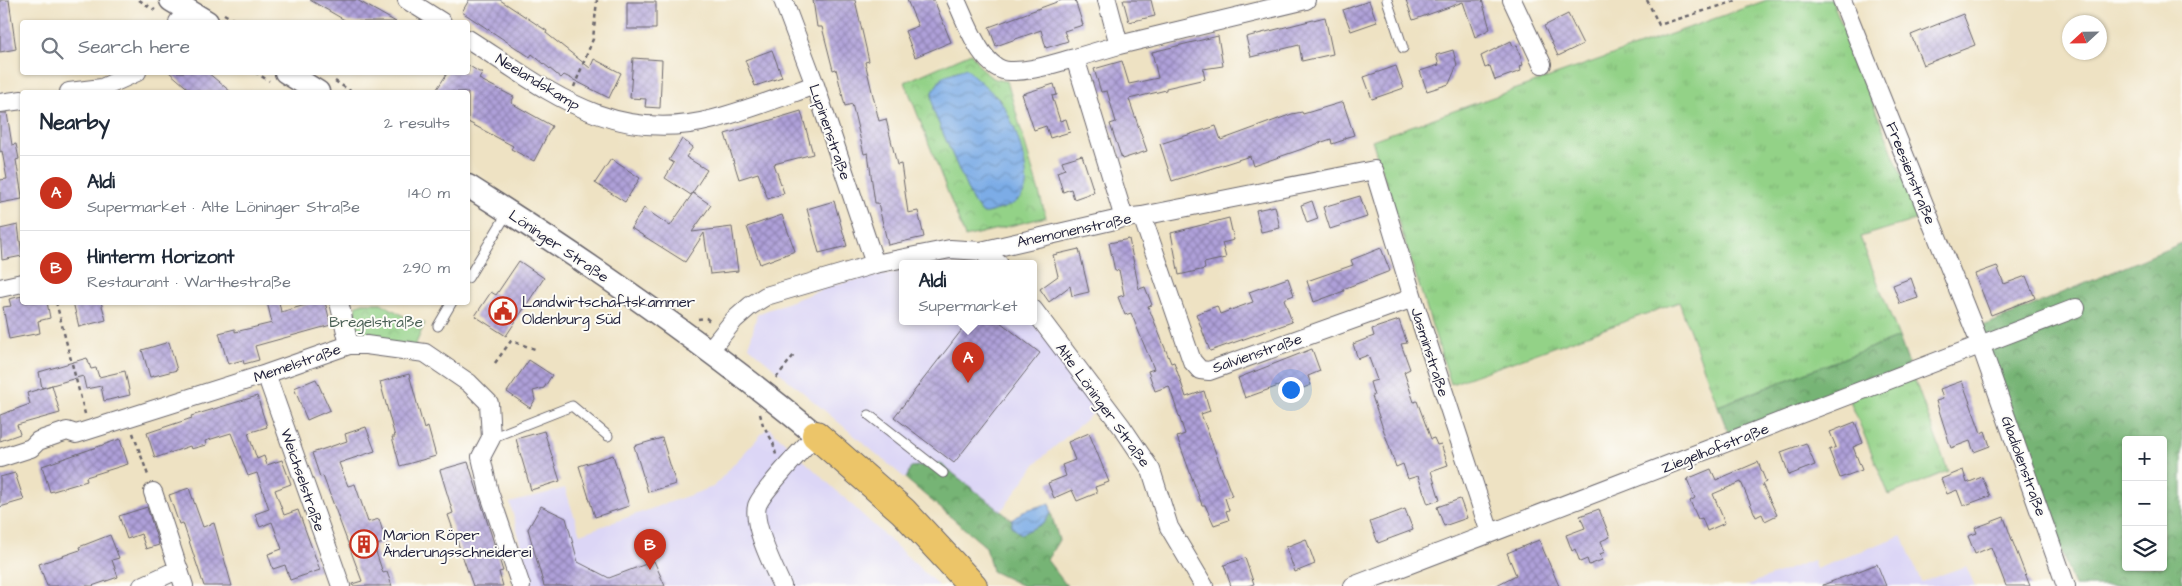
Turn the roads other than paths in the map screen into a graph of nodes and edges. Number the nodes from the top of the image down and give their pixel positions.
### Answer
1 (407, 0) edge
2 (783, 0) edge
3 (956, 0) edge
4 (1107, 0) edge
5 (1306, 0) edge
6 (1387, 0) edge
7 (1512, 0) edge
8 (1842, 0) edge
9 (1257, 6) edge
10 (179, 11) edge
11 (202, 20) edge
12 (439, 20) edge
13 (470, 40) edge
14 (1119, 45) junction
15 (1403, 48) dead end
16 (1075, 58) junction
17 (1542, 64) dead end
18 (130, 75) edge
19 (294, 75) edge
20 (815, 85) junction
21 (326, 87) edge
22 (86, 90) edge
23 (20, 100) edge
24 (0, 103) edge
25 (1374, 170) joint
26 (470, 187) edge
27 (509, 212) junction
28 (1142, 216) junction
29 (1124, 218) junction
30 (981, 251) junction
31 (993, 260) edge
32 (875, 264) junction
33 (470, 275) edge
34 (20, 283) edge
35 (0, 288) edge
36 (1413, 298) junction
37 (340, 305) edge
38 (450, 305) edge
39 (2076, 308) dead end
40 (1037, 314) edge
41 (438, 326) dead end
42 (349, 345) junction
43 (1981, 346) junction
44 (709, 350) junction
45 (266, 374) junction
46 (869, 415) dead end
47 (816, 435) junction
48 (608, 436) dead end
49 (491, 438) junction
50 (0, 458) edge
51 (943, 473) dead end
52 (153, 492) road end
53 (1490, 533) junction
54 (179, 569) junction
55 (970, 583) edge
56 (777, 585) edge
57 (142, 586) edge
58 (184, 586) edge
59 (341, 586) edge
60 (521, 586) edge
61 (1204, 586) edge
62 (1353, 586) edge
63 (2066, 586) edge

1 - 12 street
2 - 20 street, Lupinenstraße
3 - 16 street
4 - 14 street
5 - 9 street
6 - 15 lane
7 - 17 street
8 - 43 street, Freesienstraße
9 - 14 street
10 - 11 street
13 - 20 street, Neelandskamp
14 - 16 street
16 - 29 street
18 - 22 street
19 - 21 street
20 - 32 street, Lupinenstraße
23 - 24 street
25 - 28 street, Anemonenstraße
25 - 36 street, Jasminstraße
26 - 27 street, Löninger Straße
27 - 33 lane
27 - 44 street, Löninger Straße
28 - 29 street, Anemonenstraße
28 - 36 street, Salvienstraße
29 - 30 street, Anemonenstraße
30 - 31 street
30 - 32 street, Anemonenstraße
32 - 44 street, Anemonenstraße
34 - 35 street
36 - 53 street, Jasminstraße
37 - 42 street
38 - 41 lane
39 - 43 street, Ziegelhofstraße
40 - 61 street, Alte Löninger Straße
42 - 45 street, Memelstraße
42 - 49 street, Memelstraße
43 - 53 street, Ziegelhofstraße
43 - 63 street, Gladiolenstraße
44 - 47 street, Löninger Straße
45 - 50 street, Memelstraße
45 - 59 street, Weichselstraße
46 - 51 lane
47 - 55 highway
47 - 56 street
48 - 49 lane
49 - 60 street, Memelstraße
52 - 54 street
53 - 62 street, Ziegelhofstraße
54 - 57 street
54 - 58 street

